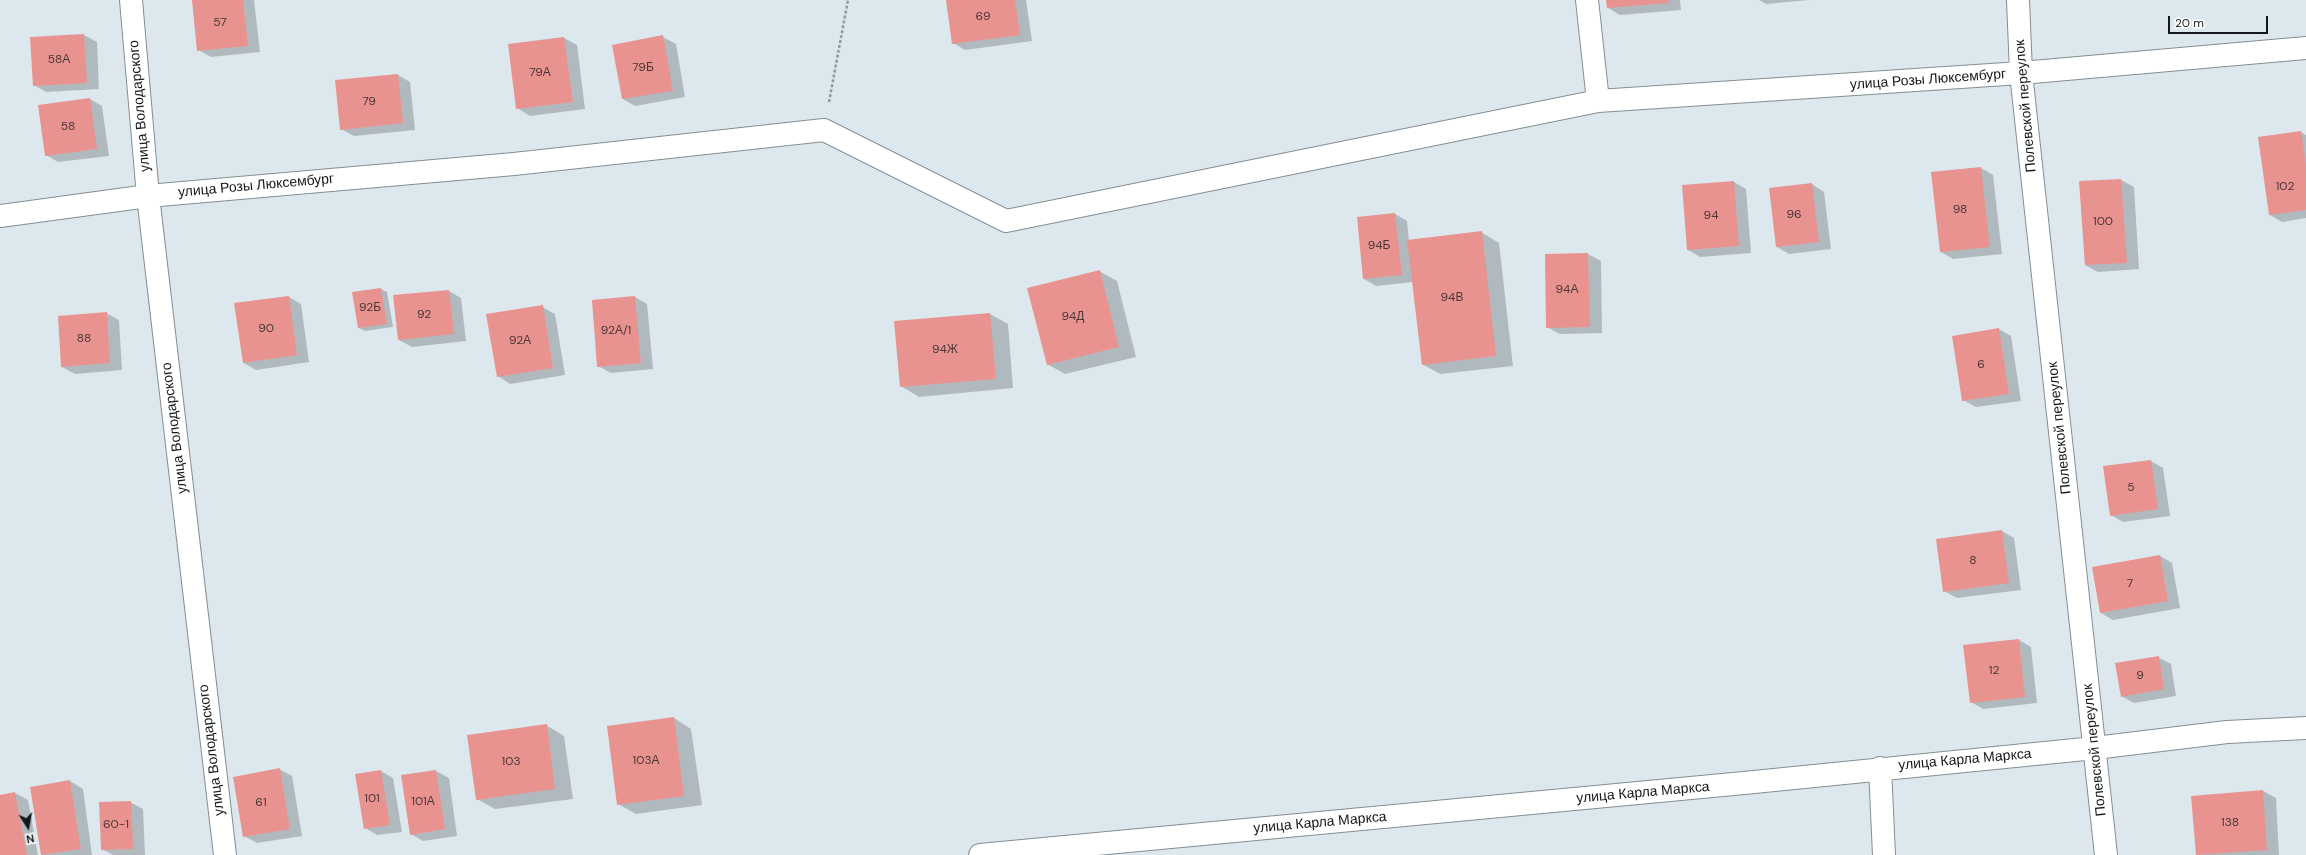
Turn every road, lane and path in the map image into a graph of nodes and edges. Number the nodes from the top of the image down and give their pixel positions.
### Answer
1 (131, 0) edge
2 (848, 0) edge
3 (1587, 0) edge
4 (2018, 0) edge
5 (2306, 48) edge
6 (2021, 73) junction
7 (1598, 101) junction
8 (824, 130) junction
9 (148, 196) junction
10 (0, 216) edge
11 (2306, 728) edge
12 (2095, 748) junction
13 (1880, 768) junction
14 (225, 855) edge
15 (980, 855) edge
16 (1884, 855) edge
17 (2106, 855) edge

1 - 9 street, улица Володарского
2 - 8 path
3 - 7 street
4 - 6 street, Полевской переулок
5 - 6 street, улица Розы Люксембург
6 - 7 street, улица Розы Люксембург
6 - 12 street, Полевской переулок
7 - 8 street, улица Розы Люксембург
8 - 9 street, улица Розы Люксембург
9 - 10 street, улица Розы Люксембург
9 - 14 street, улица Володарского
11 - 12 street, улица Карла Маркса
12 - 13 street, улица Карла Маркса
12 - 17 street, Полевской переулок
13 - 15 street, улица Карла Маркса
13 - 16 street

